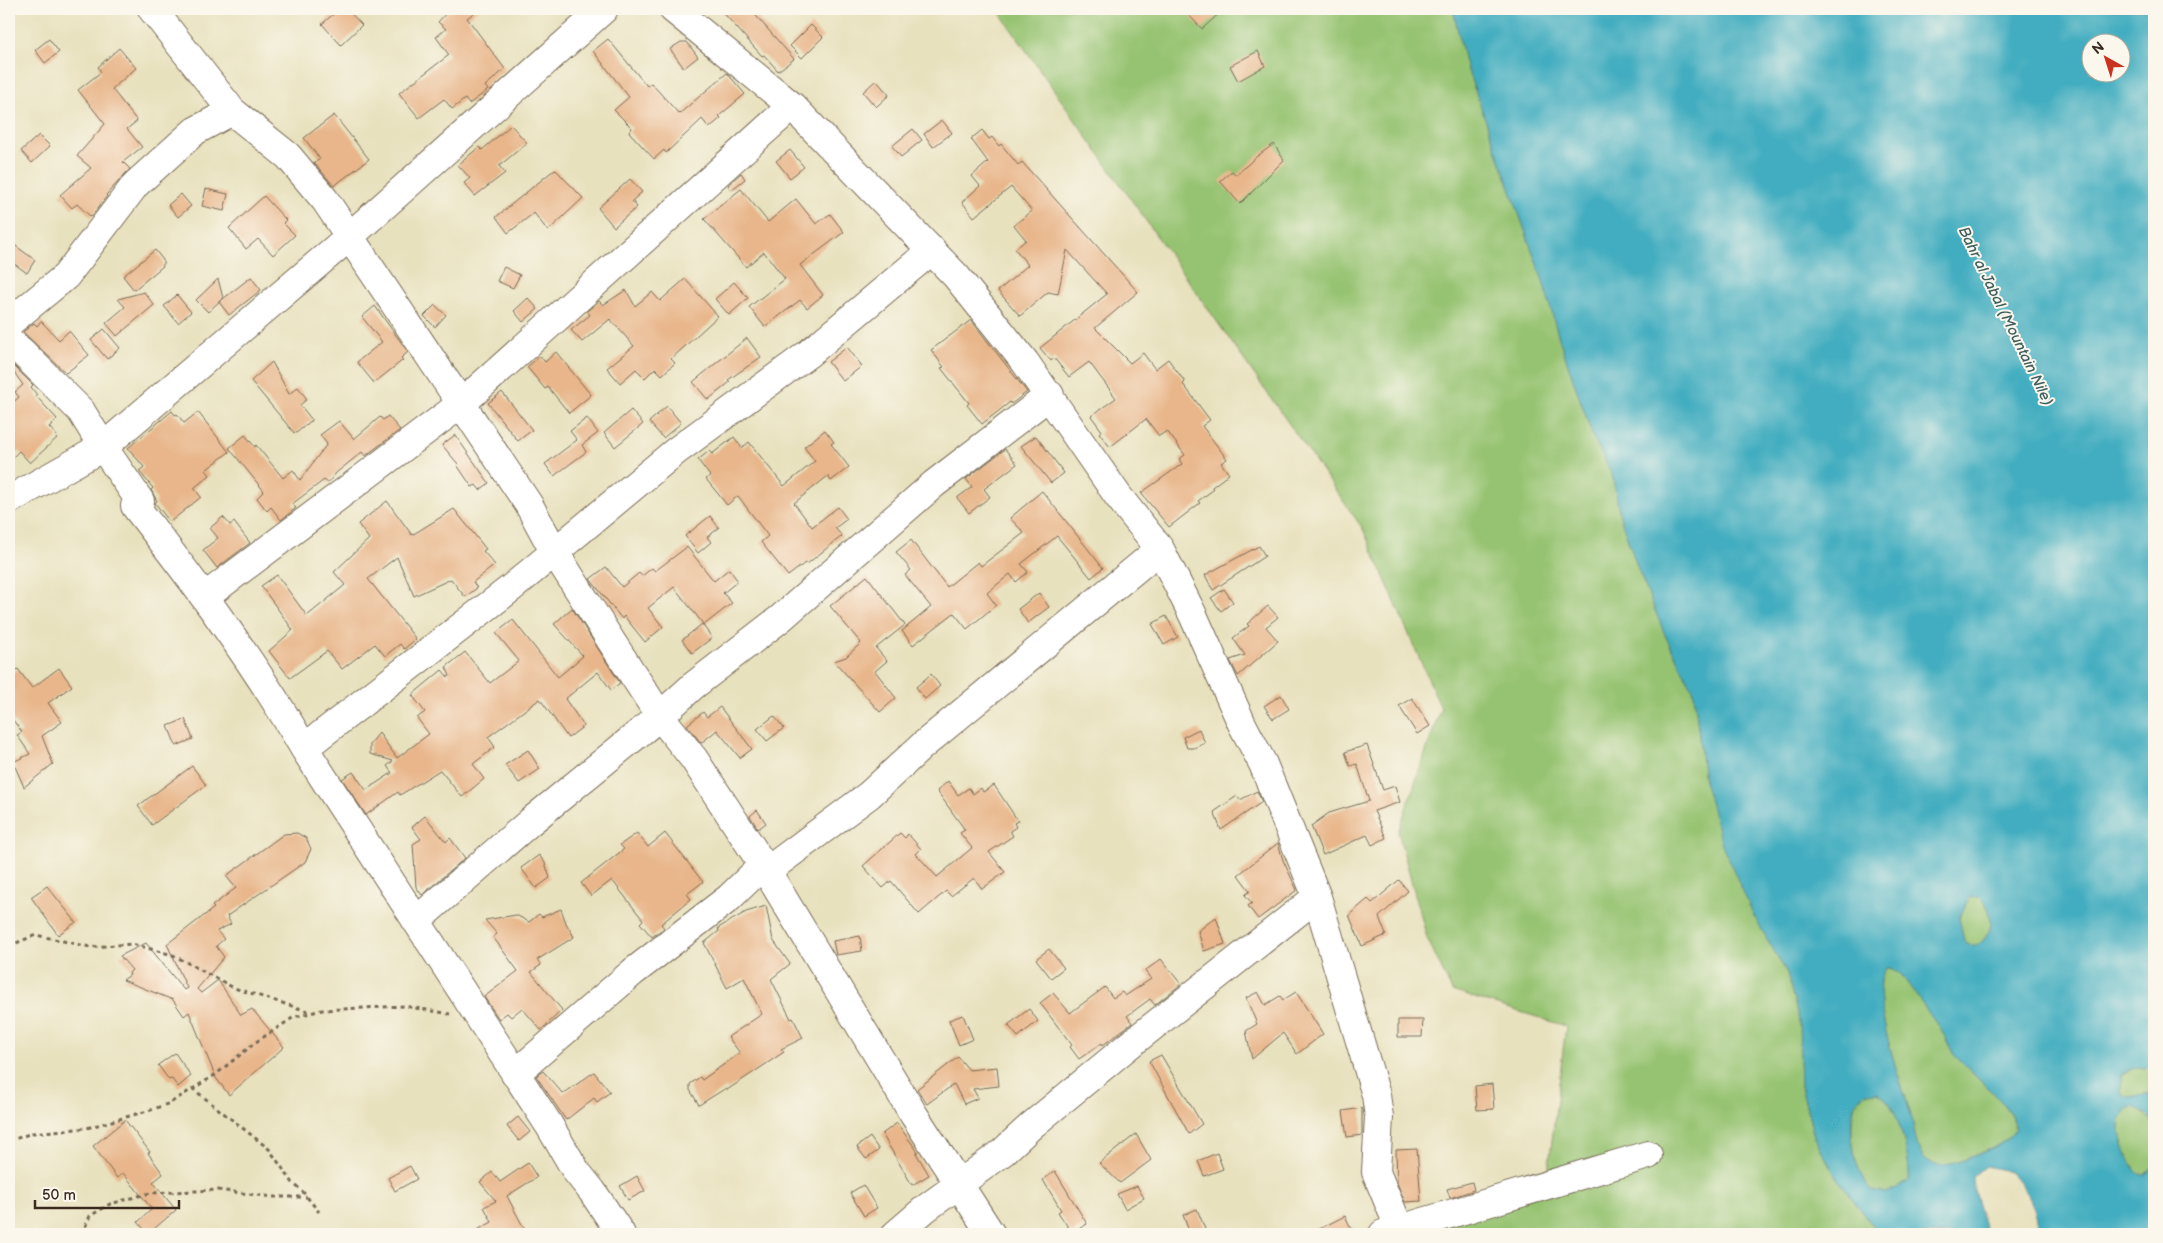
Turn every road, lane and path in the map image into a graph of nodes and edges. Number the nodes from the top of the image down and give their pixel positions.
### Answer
1 (152, 9) edge
2 (604, 9) edge
3 (673, 9) edge
4 (792, 106) junction
5 (232, 110) junction
6 (348, 237) junction
7 (932, 250) junction
8 (9, 323) edge
9 (9, 341) edge
10 (1050, 395) junction
11 (461, 404) junction
12 (103, 448) junction
13 (9, 500) edge
14 (1160, 549) junction
15 (554, 551) junction
16 (206, 596) junction
17 (660, 716) junction
18 (304, 748) junction
19 (765, 868) junction
20 (1317, 897) junction
21 (416, 921) junction
22 (9, 946) edge
23 (313, 1012) junction
24 (480, 1020) junction
25 (515, 1074) junction
26 (192, 1088) junction
27 (9, 1141) edge
28 (1648, 1155) dead end
29 (959, 1184) junction
30 (307, 1196) junction
31 (319, 1212) dead end
32 (1391, 1232) edge
33 (617, 1233) edge
34 (82, 1234) edge
35 (896, 1234) edge
36 (991, 1234) edge

1 - 5 street
2 - 6 street
3 - 4 street
4 - 7 street
4 - 11 street
5 - 6 street
5 - 8 street
6 - 11 street
6 - 12 street
7 - 10 street
7 - 15 street
9 - 12 street
10 - 14 street
10 - 17 street
11 - 15 street
11 - 16 street
12 - 13 street
12 - 16 street
14 - 19 street
14 - 20 street
15 - 17 street
15 - 18 street
16 - 18 street
17 - 19 street
17 - 21 street
18 - 21 street
19 - 25 street
19 - 29 street
20 - 29 street
20 - 32 street
21 - 24 street
22 - 23 path
23 - 24 path
23 - 26 path
24 - 25 street
25 - 33 street
26 - 27 path
26 - 30 path
28 - 32 street
29 - 35 street
29 - 36 street
30 - 31 path
30 - 34 path

